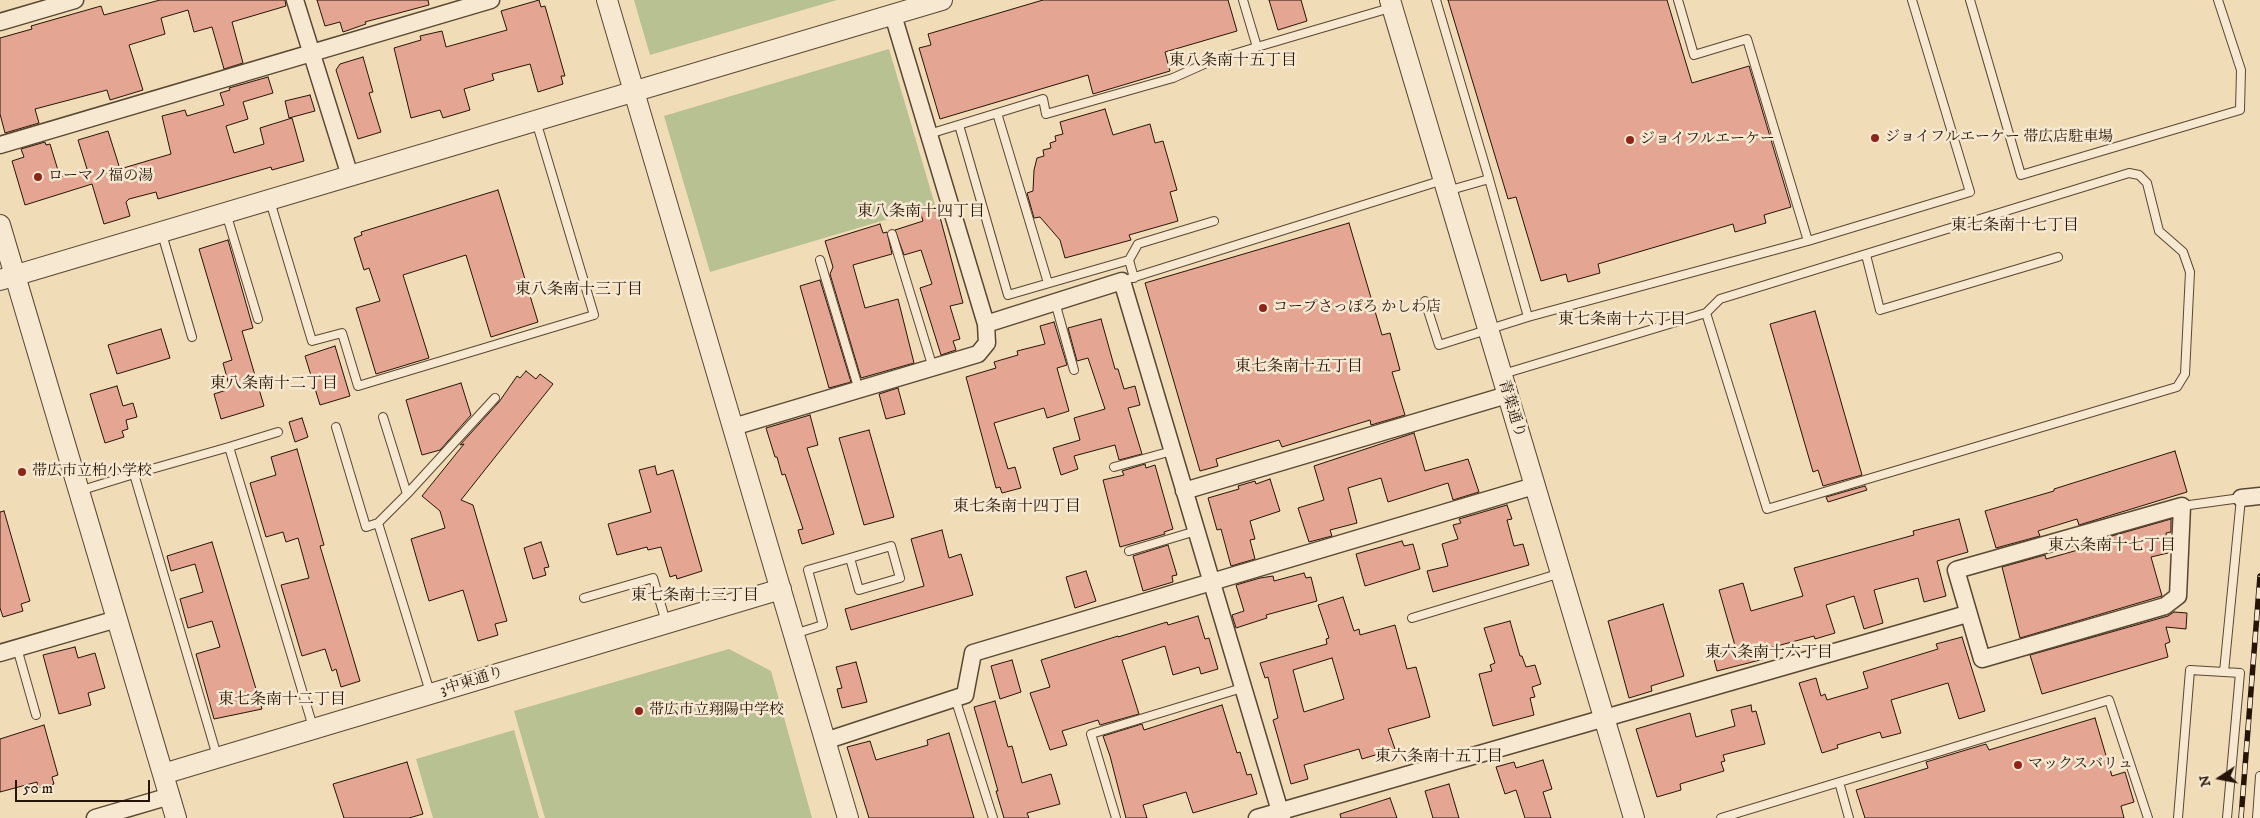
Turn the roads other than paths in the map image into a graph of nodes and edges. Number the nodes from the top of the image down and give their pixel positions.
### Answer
1 (75, 0) edge
2 (295, 0) edge
3 (491, 0) edge
4 (607, 0) edge
5 (941, 0) edge
6 (1243, 0) edge
7 (1436, 0) edge
8 (1678, 0) edge
9 (1912, 0) edge
10 (1970, 0) edge
11 (2218, 0) edge
12 (1391, 4) edge
13 (892, 15) junction
14 (0, 22) edge
15 (1257, 47) junction
16 (311, 53) junction
17 (633, 92) junction
18 (997, 113) junction
19 (536, 121) junction
20 (958, 125) junction
21 (929, 134) junction
22 (0, 145) edge
23 (350, 176) junction
24 (1489, 179) junction
25 (1445, 186) junction
26 (269, 199) junction
27 (226, 212) junction
28 (1214, 221) dead end
29 (0, 225) edge
30 (161, 232) junction
31 (892, 234) dead end
32 (1808, 241) junction
33 (1866, 255) junction
34 (2058, 257) dead end
35 (820, 260) dead end
36 (1129, 260) junction
37 (8, 278) edge
38 (1128, 280) junction
39 (1048, 283) junction
40 (1425, 301) dead end
41 (1055, 302) junction
42 (1706, 313) junction
43 (1528, 317) junction
44 (258, 319) dead end
45 (986, 324) junction
46 (1487, 330) junction
47 (192, 337) dead end
48 (934, 368) junction
49 (1074, 370) dead end
50 (1501, 374) junction
51 (859, 390) junction
52 (1507, 394) junction
53 (494, 398) dead end
54 (383, 417) dead end
55 (336, 427) dead end
56 (733, 427) junction
57 (278, 432) dead end
58 (229, 446) junction
59 (1172, 451) junction
60 (1114, 467) dead end
61 (134, 474) junction
62 (1534, 486) junction
63 (79, 491) junction
64 (1184, 491) junction
65 (407, 494) junction
66 (2260, 496) edge
67 (2241, 498) junction
68 (2182, 506) junction
69 (378, 523) junction
70 (1196, 531) junction
71 (1130, 551) dead end
72 (850, 558) junction
73 (1561, 573) junction
74 (1210, 582) junction
75 (781, 589) junction
76 (584, 598) dead end
77 (1967, 614) junction
78 (116, 618) junction
79 (1412, 618) dead end
80 (666, 624) junction
81 (794, 634) junction
82 (17, 648) junction
83 (0, 653) edge
84 (2224, 672) junction
85 (1242, 688) junction
86 (430, 694) junction
87 (955, 698) junction
88 (36, 715) dead end
89 (1605, 716) junction
90 (314, 729) junction
91 (825, 741) junction
92 (218, 758) junction
93 (163, 774) junction
94 (2260, 776) edge
95 (1838, 782) junction
96 (170, 796) junction
97 (1281, 815) edge
98 (96, 818) edge
99 (176, 818) edge
100 (848, 818) edge
101 (993, 818) edge
102 (1116, 818) edge
103 (1257, 818) edge
104 (1634, 818) edge
105 (1721, 818) edge
106 (1848, 818) edge
107 (2148, 818) edge
108 (2178, 818) edge
109 (2226, 818) edge
110 (2257, 818) edge

1 - 14 street
2 - 16 street
3 - 16 street
4 - 17 street
5 - 13 street
6 - 15 lane
7 - 24 lane
8 - 32 lane
9 - 32 lane
10 - 11 lane
12 - 15 lane
12 - 25 street, 青葉通り
13 - 17 street
13 - 21 street
15 - 18 lane
16 - 22 street
16 - 23 street
17 - 19 street
17 - 56 street
18 - 20 lane
18 - 39 lane
19 - 23 street
19 - 26 lane
20 - 21 lane
20 - 39 lane
21 - 45 street
23 - 26 street
24 - 25 lane
24 - 43 lane
25 - 38 lane
25 - 46 street, 青葉通り
26 - 27 street
27 - 30 street
27 - 44 lane
28 - 36 lane
29 - 37 street
30 - 37 street
30 - 47 lane
31 - 48 lane
32 - 43 lane
33 - 34 lane
33 - 42 lane
33 - 42 lane
35 - 51 lane
36 - 38 lane
36 - 39 lane
37 - 63 street
38 - 41 street
38 - 59 street
40 - 46 lane
41 - 45 street
41 - 49 lane
42 - 50 lane
43 - 46 lane
45 - 48 street
46 - 50 street, 青葉通り
48 - 51 street
50 - 52 street, 青葉通り
51 - 56 street
52 - 62 street, 青葉通り
52 - 64 street
53 - 65 lane
54 - 65 lane
55 - 69 lane
56 - 75 street
57 - 58 lane
58 - 61 lane
58 - 90 lane
59 - 60 lane
59 - 64 street
61 - 63 lane
61 - 92 lane
62 - 73 street, 青葉通り
62 - 74 street
63 - 78 street
64 - 70 street
65 - 69 lane
66 - 67 street
67 - 68 lane
67 - 84 lane
68 - 77 street
68 - 77 street
69 - 86 lane
70 - 71 lane
70 - 74 street
72 - 72 lane
72 - 81 lane
73 - 79 lane
73 - 89 street, 青葉通り
74 - 85 street
74 - 87 street
75 - 80 street, 3中東通り
75 - 81 street
76 - 80 lane
77 - 89 street
78 - 82 street
78 - 93 street
80 - 86 street, 3中東通り
81 - 91 street
82 - 83 street
82 - 88 lane
84 - 108 lane
84 - 109 lane
85 - 97 street
85 - 102 lane
86 - 90 street, 3中東通り
87 - 91 street
87 - 101 lane
89 - 97 street
89 - 104 street, 青葉通り
90 - 92 street, 3中東通り
91 - 100 street
92 - 93 street, 3中東通り
93 - 96 street
94 - 110 lane
95 - 105 lane
95 - 106 lane
95 - 107 lane
96 - 98 street
96 - 99 street
97 - 103 street

